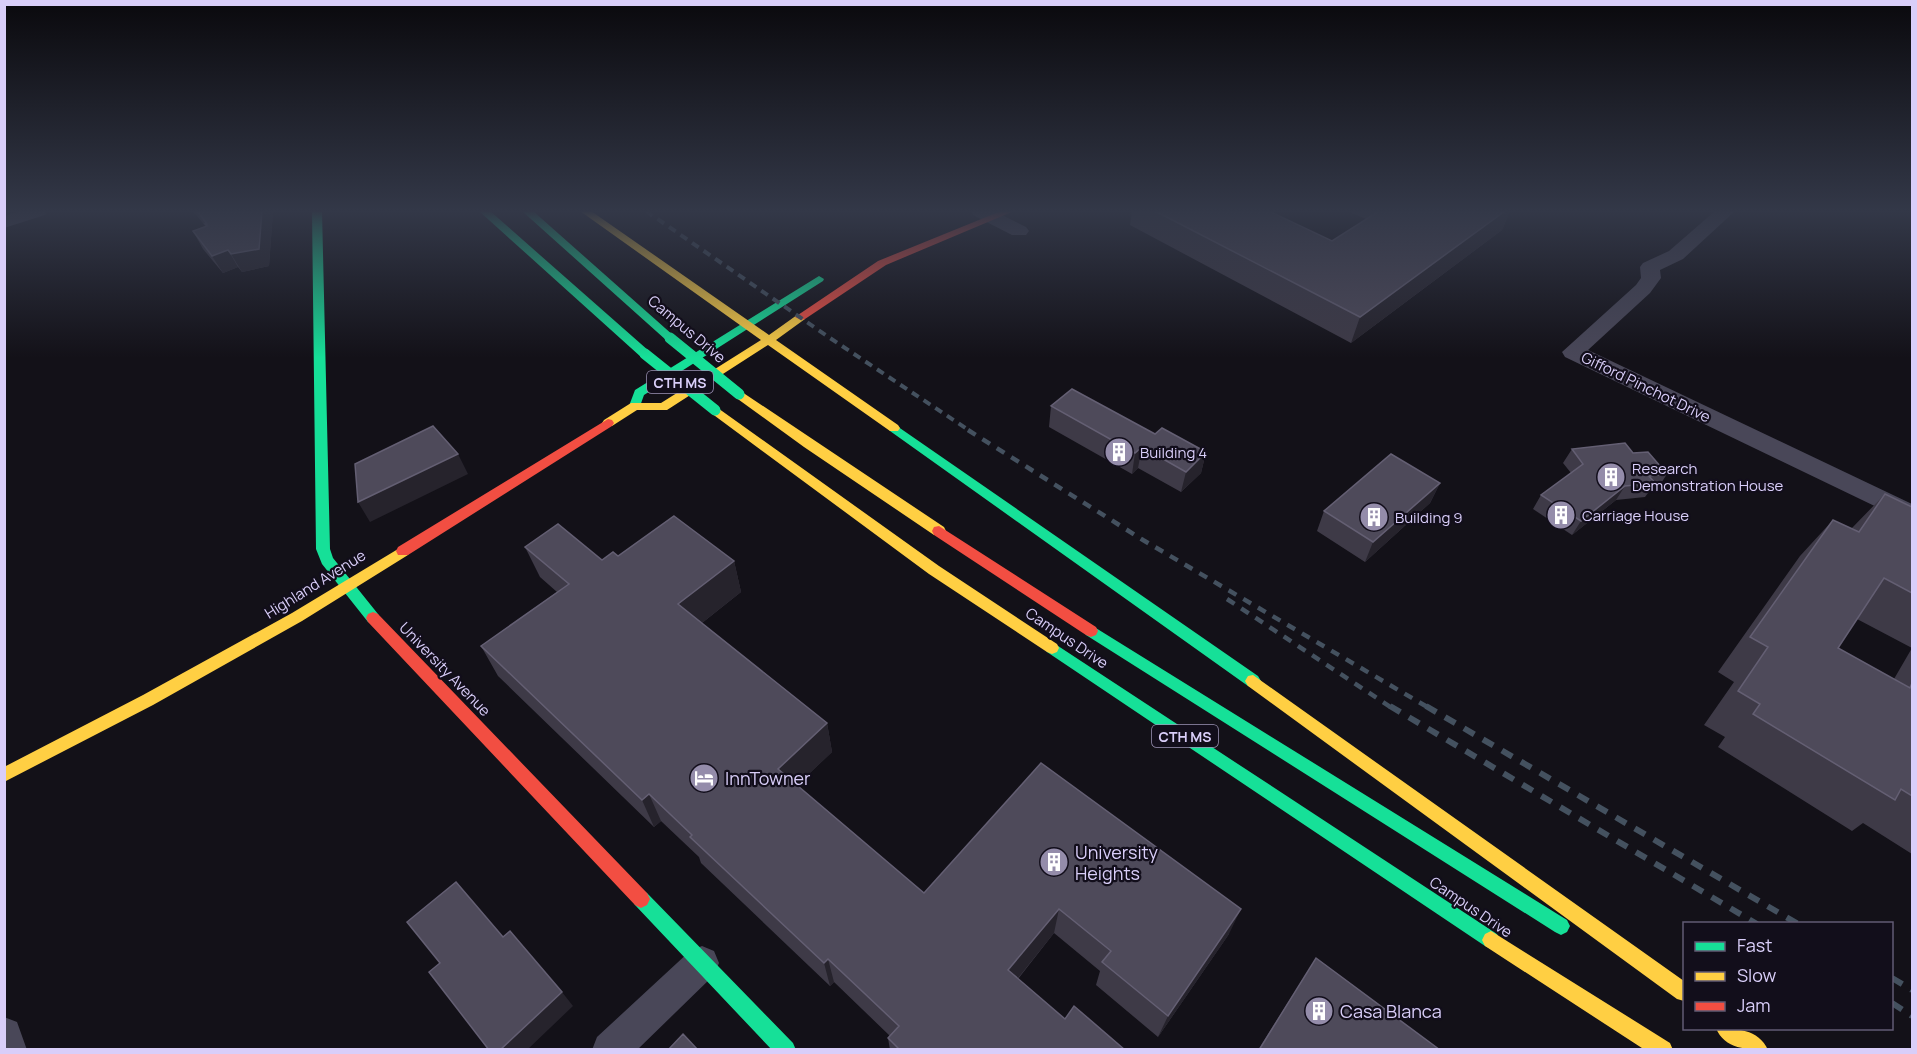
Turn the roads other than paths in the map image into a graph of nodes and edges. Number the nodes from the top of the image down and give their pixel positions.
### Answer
1 (318, 260) edge
2 (539, 260) edge
3 (582, 260) edge
4 (655, 260) edge
5 (888, 260) edge
6 (1665, 260) edge
7 (828, 273) dead end
8 (748, 325) junction
9 (769, 340) junction
10 (635, 406) junction
11 (1912, 515) edge
12 (346, 585) junction
13 (4, 776) edge
14 (1575, 935) dead end
15 (702, 963) junction
16 (1624, 966) dead end
17 (1683, 991) edge
18 (1683, 1003) edge
19 (1727, 1030) edge
20 (1736, 1030) edge
21 (4, 1035) edge
22 (9, 1050) edge
23 (610, 1050) edge
24 (786, 1050) edge
25 (1663, 1050) edge
26 (1758, 1050) edge
27 (1764, 1050) edge

1 - 12 main road, University Avenue
2 - 25 main road, Campus Drive / CTH MS, bridge
3 - 14 main road, Campus Drive / CTH MS, bridge
4 - 8 main road
5 - 9 main road
6 - 11 street, Gifford Pinchot Drive
7 - 8 main road, Highland Avenue
8 - 9 main road
8 - 10 main road, Highland Avenue
9 - 10 main road
9 - 17 main road
10 - 12 main road, Highland Avenue
12 - 13 main road, Highland Avenue
12 - 15 main road, University Avenue
15 - 23 street
15 - 24 main road, University Avenue
16 - 18 main road
19 - 26 main road
20 - 27 main road
21 - 22 street

